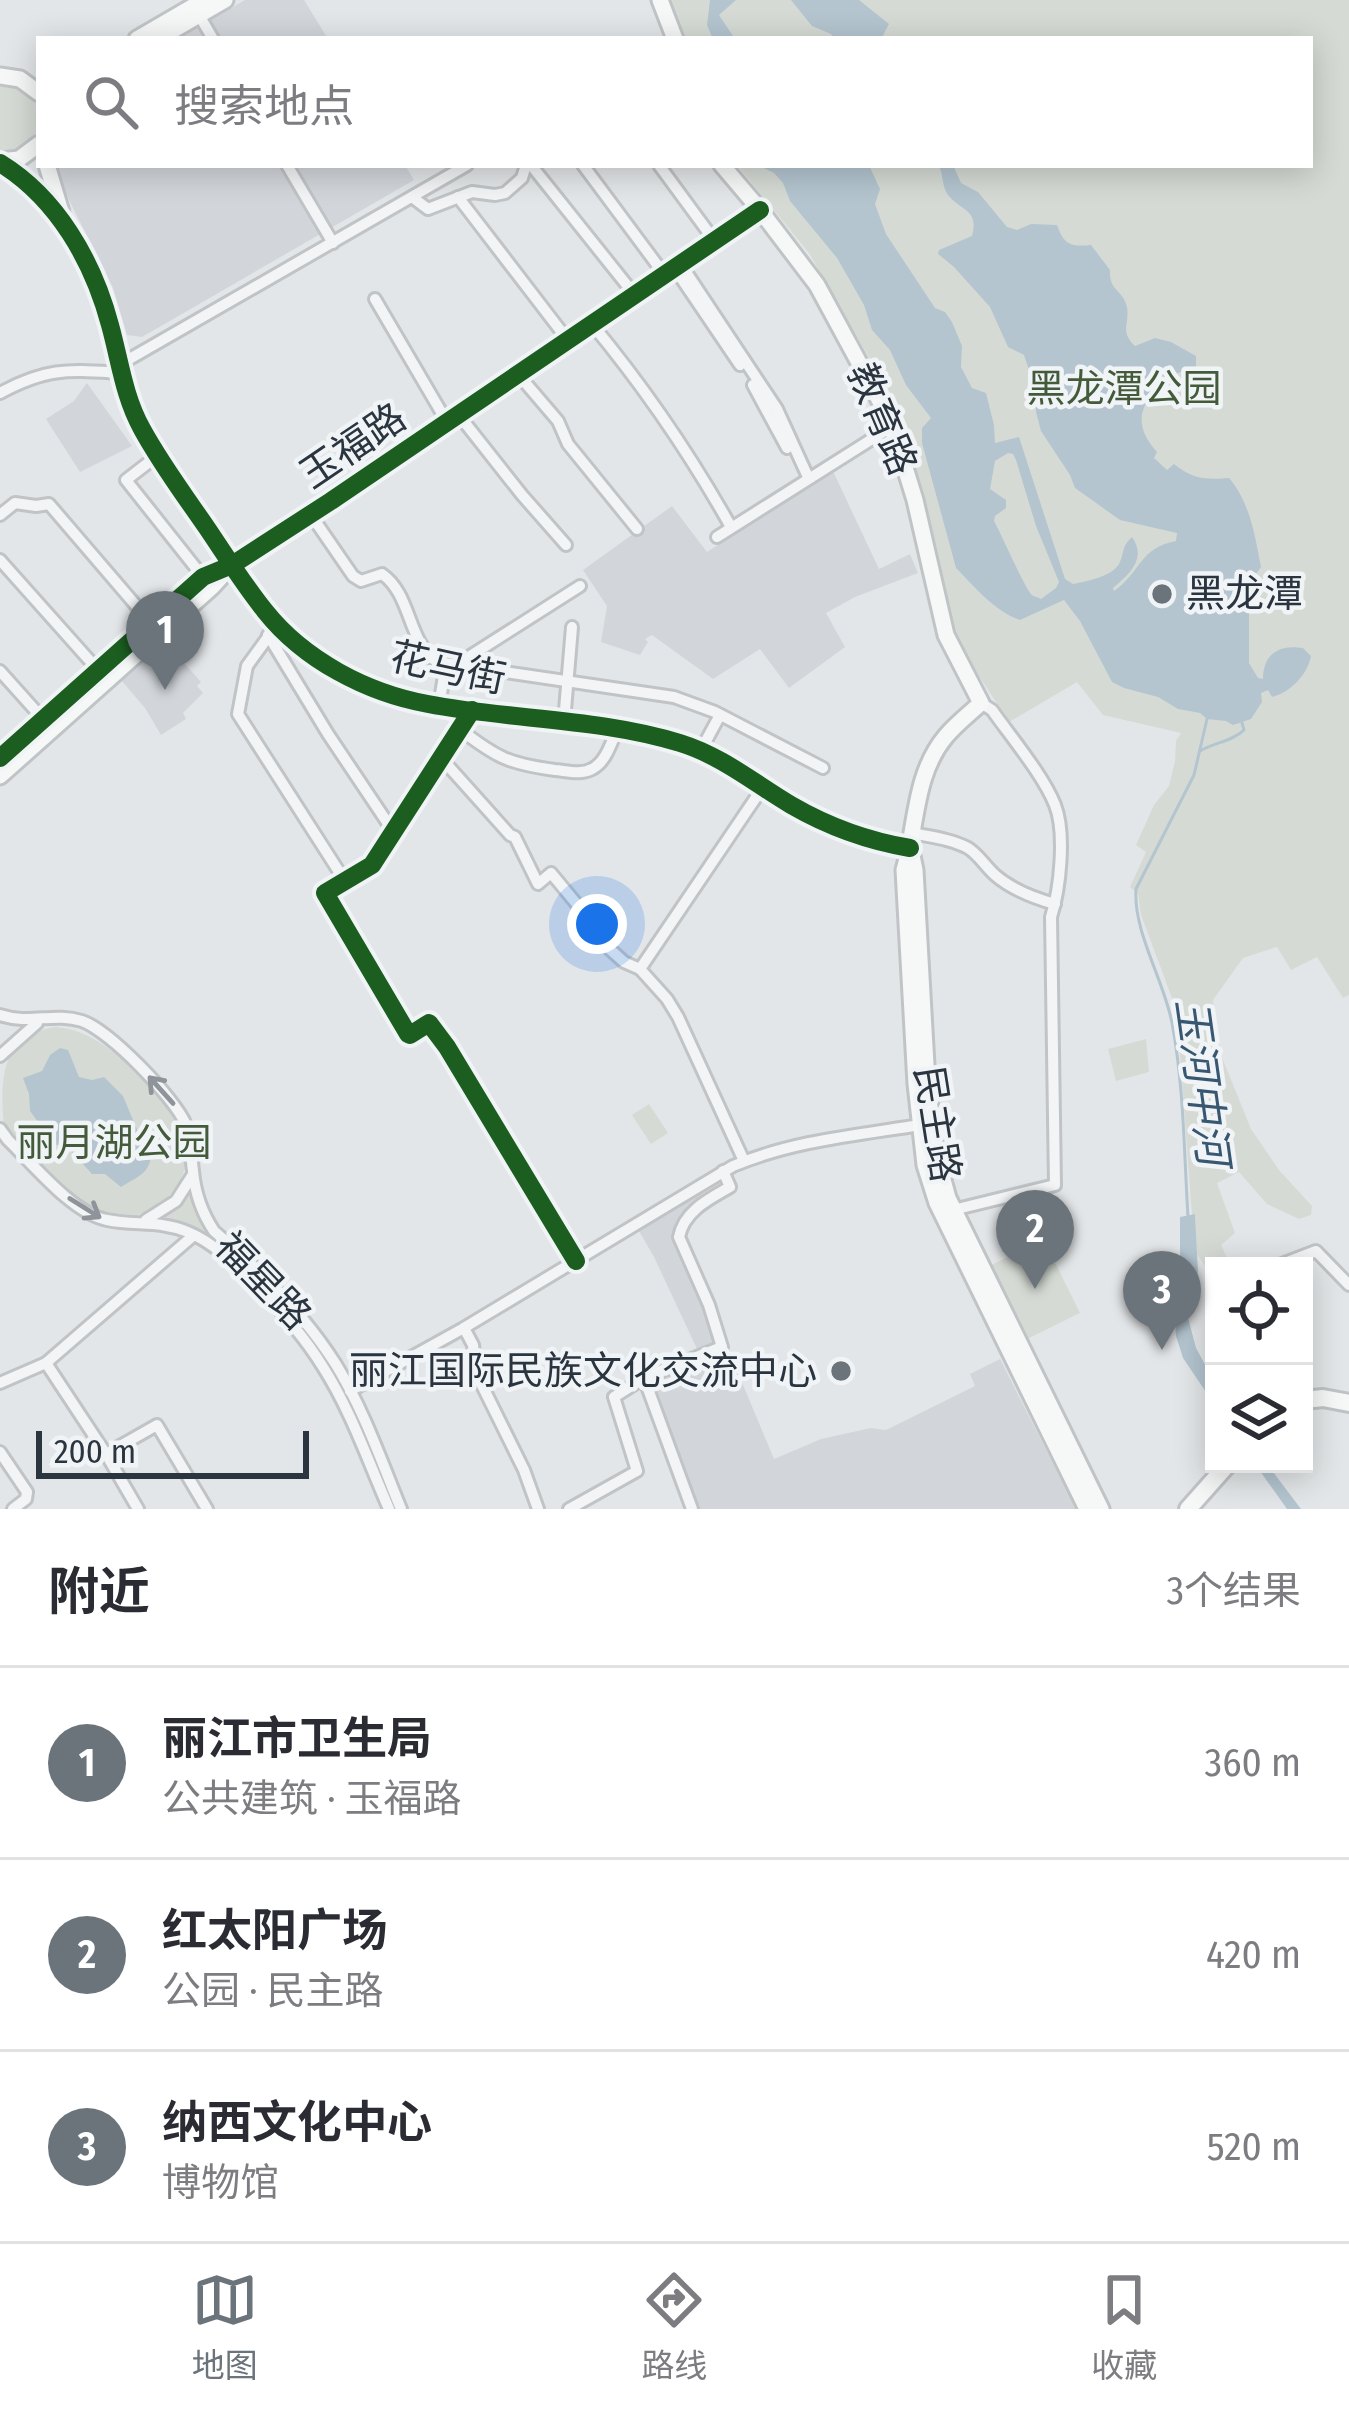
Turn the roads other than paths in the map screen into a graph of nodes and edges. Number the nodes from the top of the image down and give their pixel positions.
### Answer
1 (225, 0) edge
2 (660, 0) edge
3 (201, 8) edge
4 (143, 36) edge
5 (162, 36) edge
6 (212, 36) edge
7 (673, 36) edge
8 (2, 75) edge
9 (35, 86) edge
10 (36, 146) edge
11 (0, 162) edge
12 (48, 168) edge
13 (289, 168) edge
14 (462, 168) edge
15 (527, 168) edge
16 (530, 168) edge
17 (586, 168) edge
18 (660, 168) edge
19 (725, 168) edge
20 (412, 197) junction
21 (458, 197) junction
22 (760, 209) junction
23 (66, 226) junction
24 (714, 241) junction
25 (333, 243) junction
26 (672, 267) junction
27 (634, 294) junction
28 (375, 298) dead end
29 (592, 322) junction
30 (567, 339) junction
31 (120, 369) junction
32 (517, 373) junction
33 (0, 393) edge
34 (452, 418) junction
35 (891, 427) junction
36 (158, 456) junction
37 (805, 475) junction
38 (0, 515) edge
39 (310, 515) junction
40 (731, 527) junction
41 (638, 530) dead end
42 (717, 537) dead end
43 (566, 544) dead end
44 (0, 560) edge
45 (232, 566) junction
46 (203, 577) junction
47 (580, 586) dead end
48 (151, 623) junction
49 (572, 627) dead end
50 (271, 629) junction
51 (451, 664) junction
52 (98, 670) junction
53 (0, 671) edge
54 (568, 680) junction
55 (981, 703) junction
56 (439, 706) junction
57 (472, 710) junction
58 (720, 715) junction
59 (43, 719) junction
60 (564, 722) junction
61 (461, 730) junction
62 (617, 730) junction
63 (701, 750) junction
64 (0, 758) edge
65 (442, 759) junction
66 (823, 768) dead end
67 (0, 776) edge
68 (764, 787) junction
69 (393, 831) junction
70 (911, 841) junction
71 (345, 881) junction
72 (1055, 904) junction
73 (640, 969) junction
74 (0, 1015) edge
75 (42, 1019) junction
76 (0, 1057) edge
77 (920, 1125) junction
78 (0, 1129) edge
79 (744, 1161) junction
80 (723, 1172) junction
81 (193, 1174) junction
82 (953, 1210) junction
83 (143, 1221) junction
84 (194, 1235) junction
85 (1300, 1257) edge
86 (576, 1261) junction
87 (1349, 1285) edge
88 (464, 1328) junction
89 (46, 1363) junction
90 (644, 1378) junction
91 (0, 1383) edge
92 (1313, 1389) edge
93 (350, 1391) junction
94 (1349, 1393) edge
95 (1313, 1399) edge
96 (1349, 1403) edge
97 (0, 1452) edge
98 (106, 1454) junction
99 (1213, 1473) edge
100 (1215, 1473) edge
101 (13, 1509) edge
102 (138, 1509) edge
103 (207, 1509) edge
104 (389, 1509) edge
105 (401, 1509) edge
106 (538, 1509) edge
107 (569, 1509) edge
108 (692, 1509) edge
109 (1087, 1509) edge
110 (1101, 1509) edge
111 (1175, 1509) edge
112 (1188, 1509) edge

1 - 3 main road
2 - 7 main road
3 - 4 main road
3 - 5 main road
3 - 6 street
8 - 9 main road
10 - 11 main road
11 - 23 main road, 花马街
12 - 23 main road, 花马街
13 - 25 street
14 - 20 street
15 - 21 street
16 - 27 street
17 - 26 street
18 - 24 street
19 - 22 main road, 教育路
20 - 21 street
20 - 25 street
21 - 30 street
22 - 24 street, 玉福路
22 - 35 main road, 教育路
23 - 31 main road, 花马街
24 - 26 street, 玉福路
25 - 31 street
26 - 27 street, 玉福路
26 - 37 street
27 - 29 street, 玉福路
28 - 34 street
29 - 30 street, 玉福路
29 - 40 street
30 - 32 street, 玉福路
31 - 33 street
31 - 36 main road, 花马街
32 - 34 street, 玉福路
32 - 41 street
34 - 39 street, 玉福路
34 - 43 street
35 - 37 street
35 - 55 main road, 教育路
36 - 45 main road, 花马街
36 - 46 street
37 - 40 street
38 - 48 street
39 - 45 street, 玉福路
39 - 51 street
40 - 42 street
44 - 52 street
45 - 46 main road, 玉福路
45 - 50 main road, 花马街
45 - 67 main road, 玉福路
46 - 48 main road, 玉福路
47 - 51 street
48 - 52 main road, 玉福路
49 - 54 street
50 - 56 main road, 花马街
50 - 69 street
50 - 71 street
51 - 54 street
51 - 56 street
52 - 59 main road, 玉福路
53 - 59 street
54 - 58 street
54 - 60 street
55 - 70 main road, 民主路
55 - 72 street
56 - 57 main road, 花马街
57 - 60 main road, 花马街
57 - 61 street
58 - 63 street
58 - 66 street
59 - 64 main road, 玉福路
60 - 62 main road, 花马街
61 - 62 street
61 - 65 street
62 - 63 main road, 花马街
63 - 68 main road, 花马街
65 - 69 street
65 - 73 street
68 - 70 main road, 花马街
68 - 73 street
69 - 71 street
70 - 72 street
70 - 77 main road, 民主路
70 - 82 main road, 民主路
71 - 86 street
72 - 82 street
73 - 79 street
74 - 75 street, 福星路
75 - 76 street
81 -> 75 street, 福星路
77 - 79 street
77 - 109 main road, 民主路
78 -> 83 street, 福星路
79 - 80 street
80 - 86 street
80 - 90 street
81 - 83 street
81 - 93 street, 福星路
82 - 110 main road, 民主路
83 - 84 street, 福星路
84 - 89 street
84 - 104 street, 福星路
85 - 87 street
86 - 88 street
88 - 93 street
88 - 106 street
89 - 91 street
89 - 98 street
90 - 107 street
90 - 108 street
92 - 94 main road
93 - 105 street, 福星路
95 - 96 main road
97 - 101 street
98 - 102 street
98 - 103 street
99 - 111 main road
100 - 112 main road

